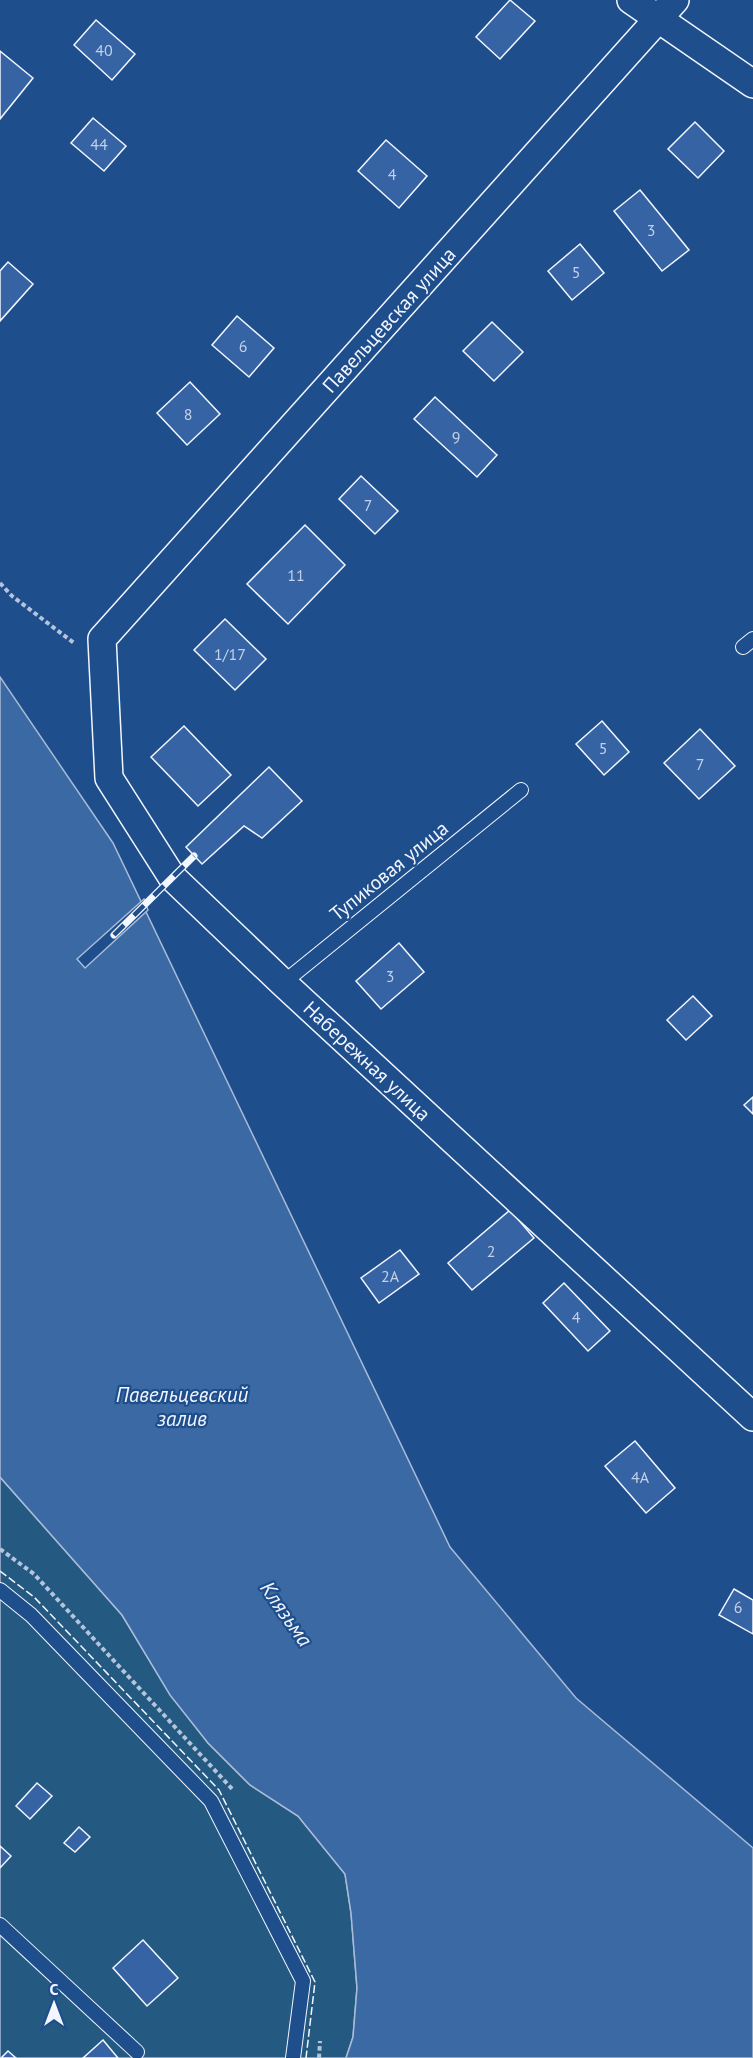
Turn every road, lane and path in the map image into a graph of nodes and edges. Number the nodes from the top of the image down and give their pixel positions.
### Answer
1 (631, 0) edge
2 (675, 0) edge
3 (658, 21) junction
4 (753, 84) edge
5 (0, 583) edge
6 (102, 639) joint
7 (103, 668) junction
8 (520, 790) dead end
9 (283, 983) junction
10 (753, 1417) edge
11 (0, 1590) edge
12 (0, 1924) edge
13 (137, 2052) dead end
14 (293, 2058) edge

1 - 3 street
2 - 3 street, Павельцевская улица
3 - 4 street
3 - 6 street, Павельцевская улица
5 - 7 path
6 - 7 street, Набережная улица
7 - 9 street, Набережная улица
8 - 9 lane, Тупиковая улица
9 - 10 street, Набережная улица
11 - 14 lane
12 - 13 lane

